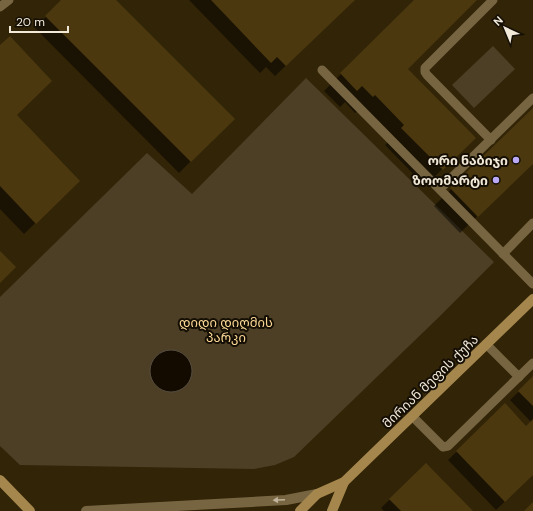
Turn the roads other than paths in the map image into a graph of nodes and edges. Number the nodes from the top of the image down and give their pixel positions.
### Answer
1 (8, 0) edge
2 (493, 0) edge
3 (0, 6) edge
4 (322, 70) dead end
5 (533, 98) edge
6 (491, 140) junction
7 (440, 189) junction
8 (533, 223) edge
9 (503, 254) junction
10 (533, 284) edge
11 (533, 299) edge
12 (486, 344) junction
13 (533, 363) edge
14 (519, 377) junction
15 (412, 416) junction
16 (0, 480) edge
17 (344, 482) junction
18 (317, 494) junction
19 (30, 511) edge
20 (86, 511) edge
21 (300, 511) edge
22 (332, 511) edge

1 - 3 lane
2 - 6 lane
4 - 7 lane
5 - 6 lane
6 - 7 lane
7 - 9 lane
8 - 9 lane
9 - 10 lane
11 - 12 main road, მირიან მეფის ქუჩა
12 - 14 lane
12 - 15 main road, მირიან მეფის ქუჩა
13 - 14 lane
14 - 15 lane
15 - 17 main road, მირიან მეფის ქუჩა
16 - 19 main road
17 - 18 main road, მირიან მეფის ქუჩა
17 - 22 main road, მირიან მეფის ქუჩა
18 -> 20 street, მირიან მეფის ქუჩა
18 - 21 main road, მირიან მეფის ქუჩა

